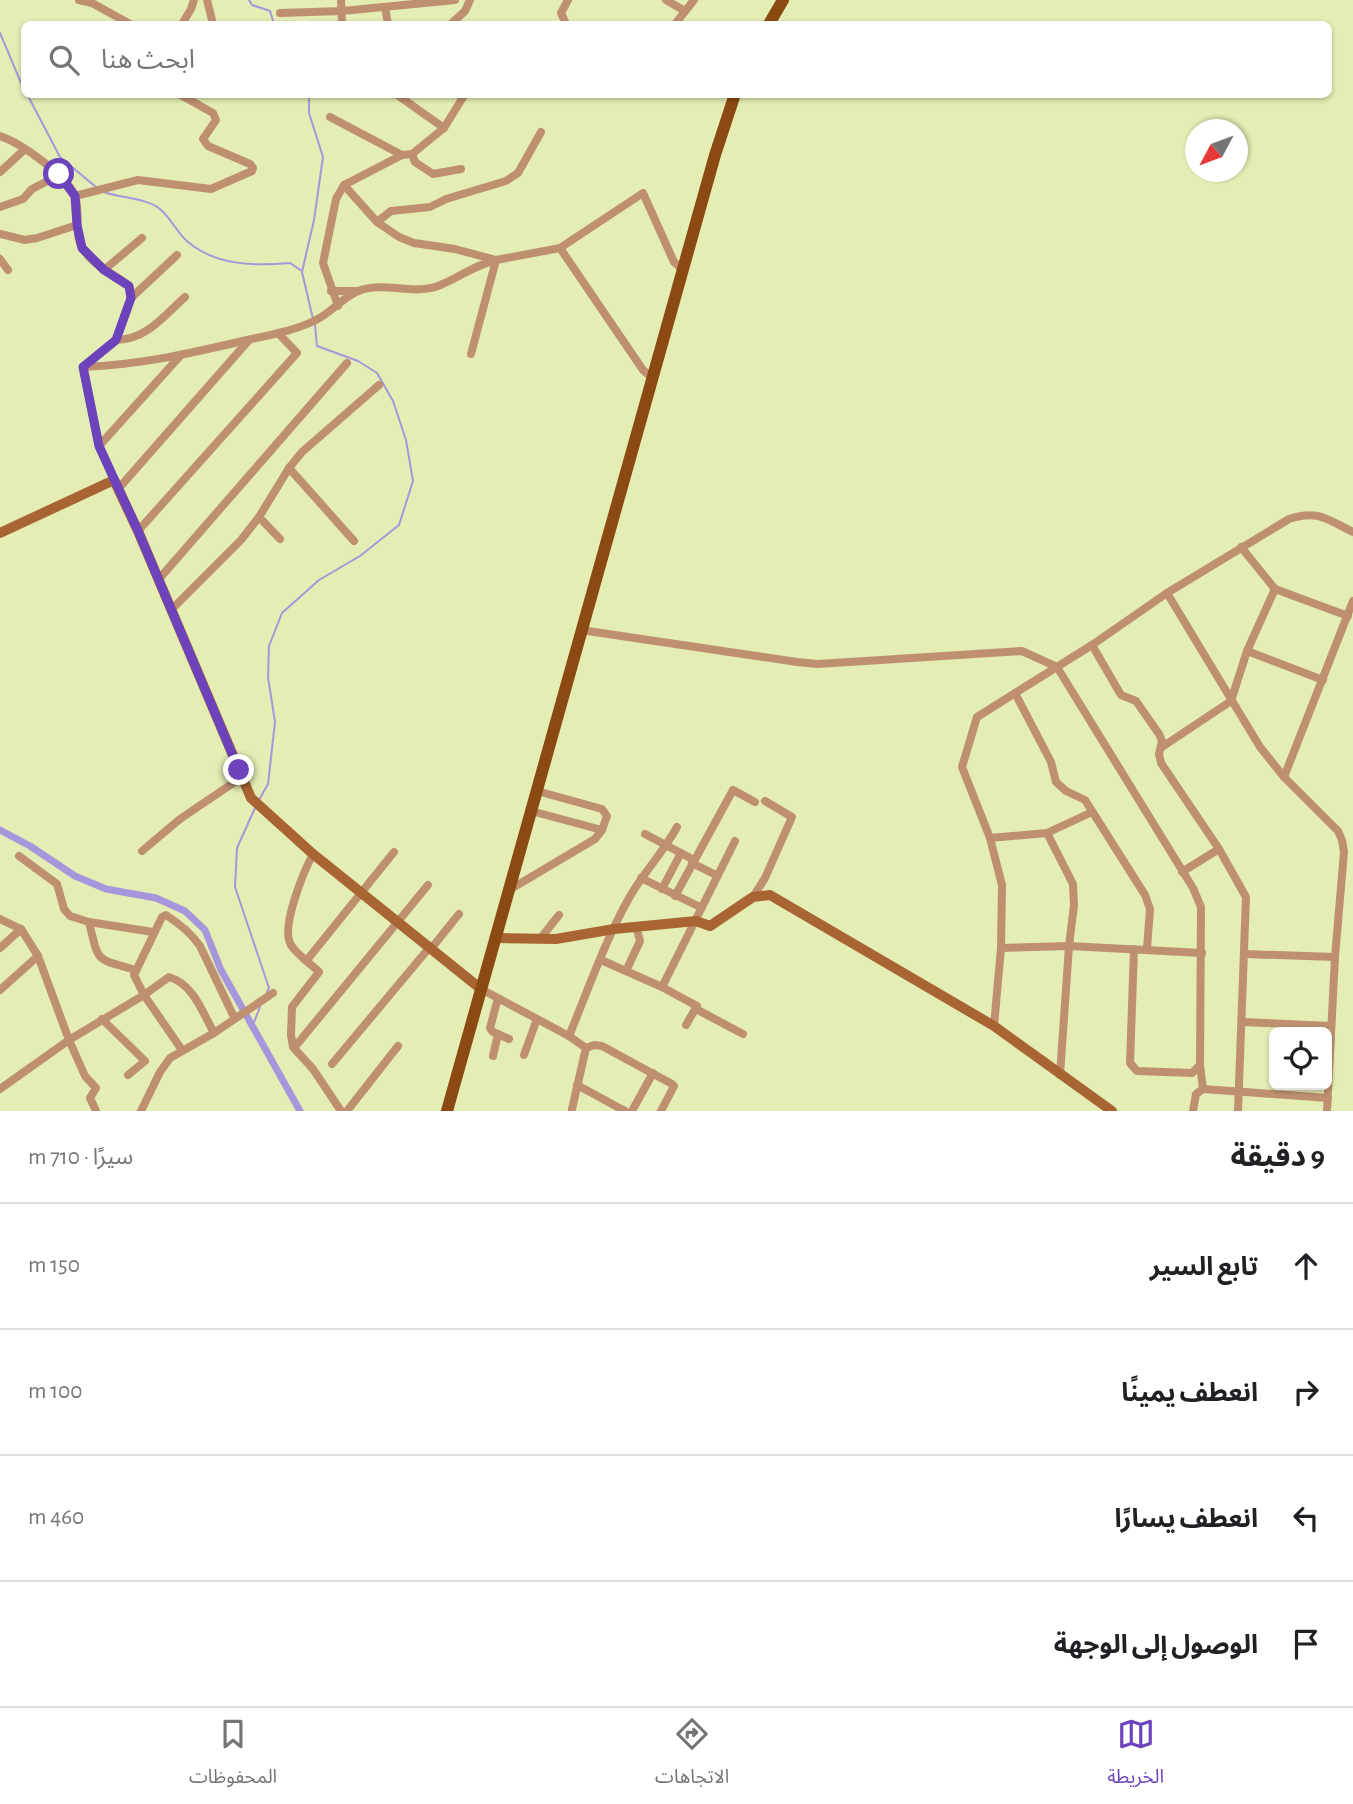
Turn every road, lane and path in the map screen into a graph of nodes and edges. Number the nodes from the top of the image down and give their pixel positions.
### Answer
1 (79, 0) edge
2 (194, 0) edge
3 (207, 0) edge
4 (341, 0) edge
5 (456, 0) edge
6 (470, 0) edge
7 (568, 0) edge
8 (666, 0) edge
9 (694, 0) edge
10 (783, 0) edge
11 (385, 7) junction
12 (342, 11) junction
13 (685, 11) junction
14 (281, 13) dead end
15 (119, 21) edge
16 (184, 21) edge
17 (212, 21) edge
18 (342, 21) edge
19 (387, 21) edge
20 (454, 21) edge
21 (565, 21) edge
22 (677, 21) edge
23 (771, 21) edge
24 (187, 98) edge
25 (402, 98) edge
26 (463, 98) edge
27 (734, 98) edge
28 (330, 117) dead end
29 (444, 128) junction
30 (541, 132) dead end
31 (0, 136) edge
32 (24, 150) junction
33 (412, 154) junction
34 (402, 156) junction
35 (461, 169) dead end
36 (0, 172) edge
37 (59, 174) junction
38 (344, 185) junction
39 (75, 196) junction
40 (0, 207) edge
41 (377, 222) junction
42 (77, 225) junction
43 (0, 234) edge
44 (142, 238) dead end
45 (560, 248) junction
46 (177, 256) dead end
47 (0, 259) edge
48 (496, 260) junction
49 (8, 270) dead end
50 (104, 270) junction
51 (683, 270) junction
52 (331, 291) junction
53 (358, 291) junction
54 (185, 297) dead end
55 (131, 298) junction
56 (338, 306) junction
57 (278, 332) junction
58 (116, 340) junction
59 (249, 340) junction
60 (471, 354) dead end
61 (180, 356) junction
62 (347, 363) dead end
63 (83, 367) junction
64 (653, 379) junction
65 (379, 384) dead end
66 (99, 446) junction
67 (289, 468) junction
68 (116, 484) junction
69 (259, 516) junction
70 (138, 531) junction
71 (1353, 532) edge
72 (0, 533) edge
73 (280, 539) dead end
74 (354, 541) dead end
75 (1241, 547) junction
76 (159, 579) junction
77 (1275, 589) junction
78 (1167, 593) junction
79 (1353, 601) edge
80 (172, 610) junction
81 (1348, 616) junction
82 (581, 630) junction
83 (1092, 645) junction
84 (1247, 651) junction
85 (1057, 667) junction
86 (1323, 681) junction
87 (1015, 693) junction
88 (1231, 701) junction
89 (1164, 744) junction
90 (242, 777) junction
91 (1284, 777) junction
92 (537, 790) junction
93 (765, 801) dead end
94 (755, 802) dead end
95 (531, 811) junction
96 (1093, 812) junction
97 (677, 827) dead end
98 (602, 830) junction
99 (1047, 833) junction
100 (645, 834) dead end
101 (990, 838) junction
102 (735, 841) dead end
103 (667, 846) junction
104 (1219, 849) junction
105 (142, 851) dead end
106 (394, 852) dead end
107 (681, 853) junction
108 (313, 854) junction
109 (19, 856) dead end
110 (693, 861) junction
111 (1182, 872) junction
112 (716, 875) junction
113 (641, 878) junction
114 (428, 885) dead end
115 (662, 889) junction
116 (508, 891) junction
117 (361, 893) junction
118 (675, 895) junction
119 (753, 897) junction
120 (701, 906) junction
121 (459, 914) dead end
122 (559, 915) dead end
123 (0, 919) edge
124 (696, 921) junction
125 (89, 922) junction
126 (397, 923) junction
127 (636, 926) junction
128 (20, 929) junction
129 (614, 929) junction
130 (153, 932) junction
131 (495, 938) junction
132 (540, 939) junction
133 (1069, 946) junction
134 (0, 948) edge
135 (1001, 948) junction
136 (430, 949) junction
137 (1134, 949) junction
138 (1147, 949) junction
139 (1202, 953) junction
140 (1244, 954) junction
141 (38, 956) junction
142 (1335, 957) junction
143 (307, 960) junction
144 (601, 960) junction
145 (136, 970) junction
146 (626, 971) junction
147 (662, 986) junction
148 (481, 989) junction
149 (0, 990) edge
150 (273, 993) dead end
151 (144, 995) junction
152 (498, 998) junction
153 (696, 1009) junction
154 (236, 1016) junction
155 (102, 1019) junction
156 (537, 1019) junction
157 (1242, 1022) junction
158 (686, 1026) dead end
159 (994, 1026) junction
160 (1331, 1027) joint
161 (214, 1032) junction
162 (498, 1034) junction
163 (743, 1034) dead end
164 (569, 1036) junction
165 (509, 1039) dead end
166 (69, 1040) junction
167 (398, 1046) dead end
168 (294, 1048) junction
169 (586, 1048) junction
170 (182, 1050) junction
171 (524, 1055) dead end
172 (493, 1056) dead end
173 (332, 1065) dead end
174 (1200, 1065) junction
175 (653, 1073) junction
176 (1060, 1074) junction
177 (128, 1075) dead end
178 (577, 1085) junction
179 (0, 1089) edge
180 (1203, 1089) junction
181 (1328, 1090) edge
182 (1240, 1091) junction
183 (1328, 1098) junction
184 (572, 1109) dead end
185 (96, 1111) edge
186 (141, 1111) edge
187 (341, 1111) edge
188 (347, 1111) edge
189 (447, 1111) edge
190 (625, 1111) edge
191 (632, 1111) edge
192 (661, 1111) edge
193 (1112, 1111) edge
194 (1193, 1111) edge
195 (1238, 1111) edge
196 (1328, 1111) edge

1 - 15 street
2 - 16 street
3 - 17 street
4 - 12 street
5 - 11 street
6 - 20 street
7 - 21 street
8 - 13 street
9 - 13 street
10 - 23 main road
11 - 12 street
11 - 19 street
12 - 14 street
12 - 18 street
13 - 22 street
24 - 39 street
25 - 29 street
26 - 29 street
27 - 51 main road
28 - 34 street
29 - 33 street
30 - 41 street
31 - 32 street
32 - 36 street
32 - 37 street
33 - 34 street
33 - 35 street
34 - 38 street
37 - 39 street
37 - 40 street
38 - 41 street
38 - 52 street
39 - 42 street
41 - 48 street
42 - 43 street
42 - 50 street
44 - 50 street
45 - 48 street
45 - 51 street
45 - 64 street
46 - 55 street
47 - 49 street
48 - 53 street
48 - 60 street
50 - 55 street
51 - 64 main road
52 - 53 street
52 - 56 street
53 - 56 street
54 - 58 street
55 - 58 street
56 - 57 street
57 - 59 street
57 - 70 street
58 - 63 street
59 - 61 street
59 - 68 street
61 - 63 street
61 - 66 street
62 - 76 street
63 - 66 street
64 - 82 main road
65 - 67 street
66 - 68 street
67 - 69 street
67 - 74 street
68 - 70 street
68 - 72 street
69 - 73 street
69 - 80 street
70 - 76 street
71 - 75 street
75 - 77 street
75 - 78 street
76 - 80 street
77 - 81 street
77 - 84 street
78 - 83 street
78 - 88 street
79 - 81 street
80 - 90 street
81 - 86 street
82 - 85 street
82 - 92 main road
83 - 85 street
83 - 89 street
84 - 86 street
84 - 88 street
85 - 87 street
85 - 111 street
86 - 91 street
87 - 96 street
87 - 101 street
88 - 89 street
88 - 91 street
89 - 104 street
90 - 105 street
90 - 108 street
91 - 142 street
92 - 95 main road
92 - 98 street
93 - 119 street
94 - 110 street
95 - 98 street
95 - 116 main road
96 - 99 street
96 - 138 street
97 - 103 street
98 - 116 street
99 - 101 street
99 - 133 street
100 - 103 street
101 - 135 street
102 - 112 street
103 - 107 street
103 - 113 street
104 - 111 street
104 - 140 street
106 - 117 street
107 - 110 street
107 - 115 street
108 - 117 street
108 - 143 street
109 - 125 street
110 - 112 street
110 - 118 street
111 - 139 street
112 - 120 street
113 - 115 street
113 - 129 street
114 - 126 street
115 - 118 street
116 - 131 main road
117 - 126 street
117 - 143 street
118 - 120 street
119 - 124 street
119 - 159 street
120 - 124 street
121 - 136 street
122 - 132 street
123 - 128 street
124 - 127 street
124 - 147 street
125 - 130 street
125 - 145 street
126 - 136 street
126 - 168 street
127 - 129 street
127 - 146 street
128 - 134 street
128 - 141 street
129 - 132 street
129 - 144 street
130 - 145 street
130 - 154 street
131 - 132 street
131 - 148 main road
133 - 135 street
133 - 137 street
133 - 176 street
135 - 159 street
136 - 148 street
136 - 173 street
137 - 138 street
137 - 174 street
138 - 139 street
139 - 174 street
140 - 142 street
140 - 157 street
141 - 149 street
141 - 166 street
142 - 160 street
143 - 168 street
144 - 146 street
144 - 164 street
145 - 151 street
146 - 147 street
147 - 153 street
148 - 152 street
148 - 189 main road
150 - 154 street
151 - 155 street
151 - 161 street
151 - 170 street
152 - 156 street
152 - 162 street
153 - 158 street
153 - 163 street
154 - 161 street
155 - 166 street
155 - 177 street
156 - 164 street
156 - 171 street
157 - 160 street
157 - 182 street
159 - 176 street
161 - 170 street
162 - 165 street
162 - 172 street
164 - 169 street
166 - 179 street
166 - 185 street
167 - 188 street
168 - 187 street
169 - 175 street
169 - 178 street
170 - 186 street
174 - 180 street
175 - 191 street
175 - 192 street
176 - 193 street
178 - 184 street
178 - 190 street
180 - 182 street
180 - 194 street
181 - 183 street
182 - 183 street
182 - 195 street
183 - 196 street

